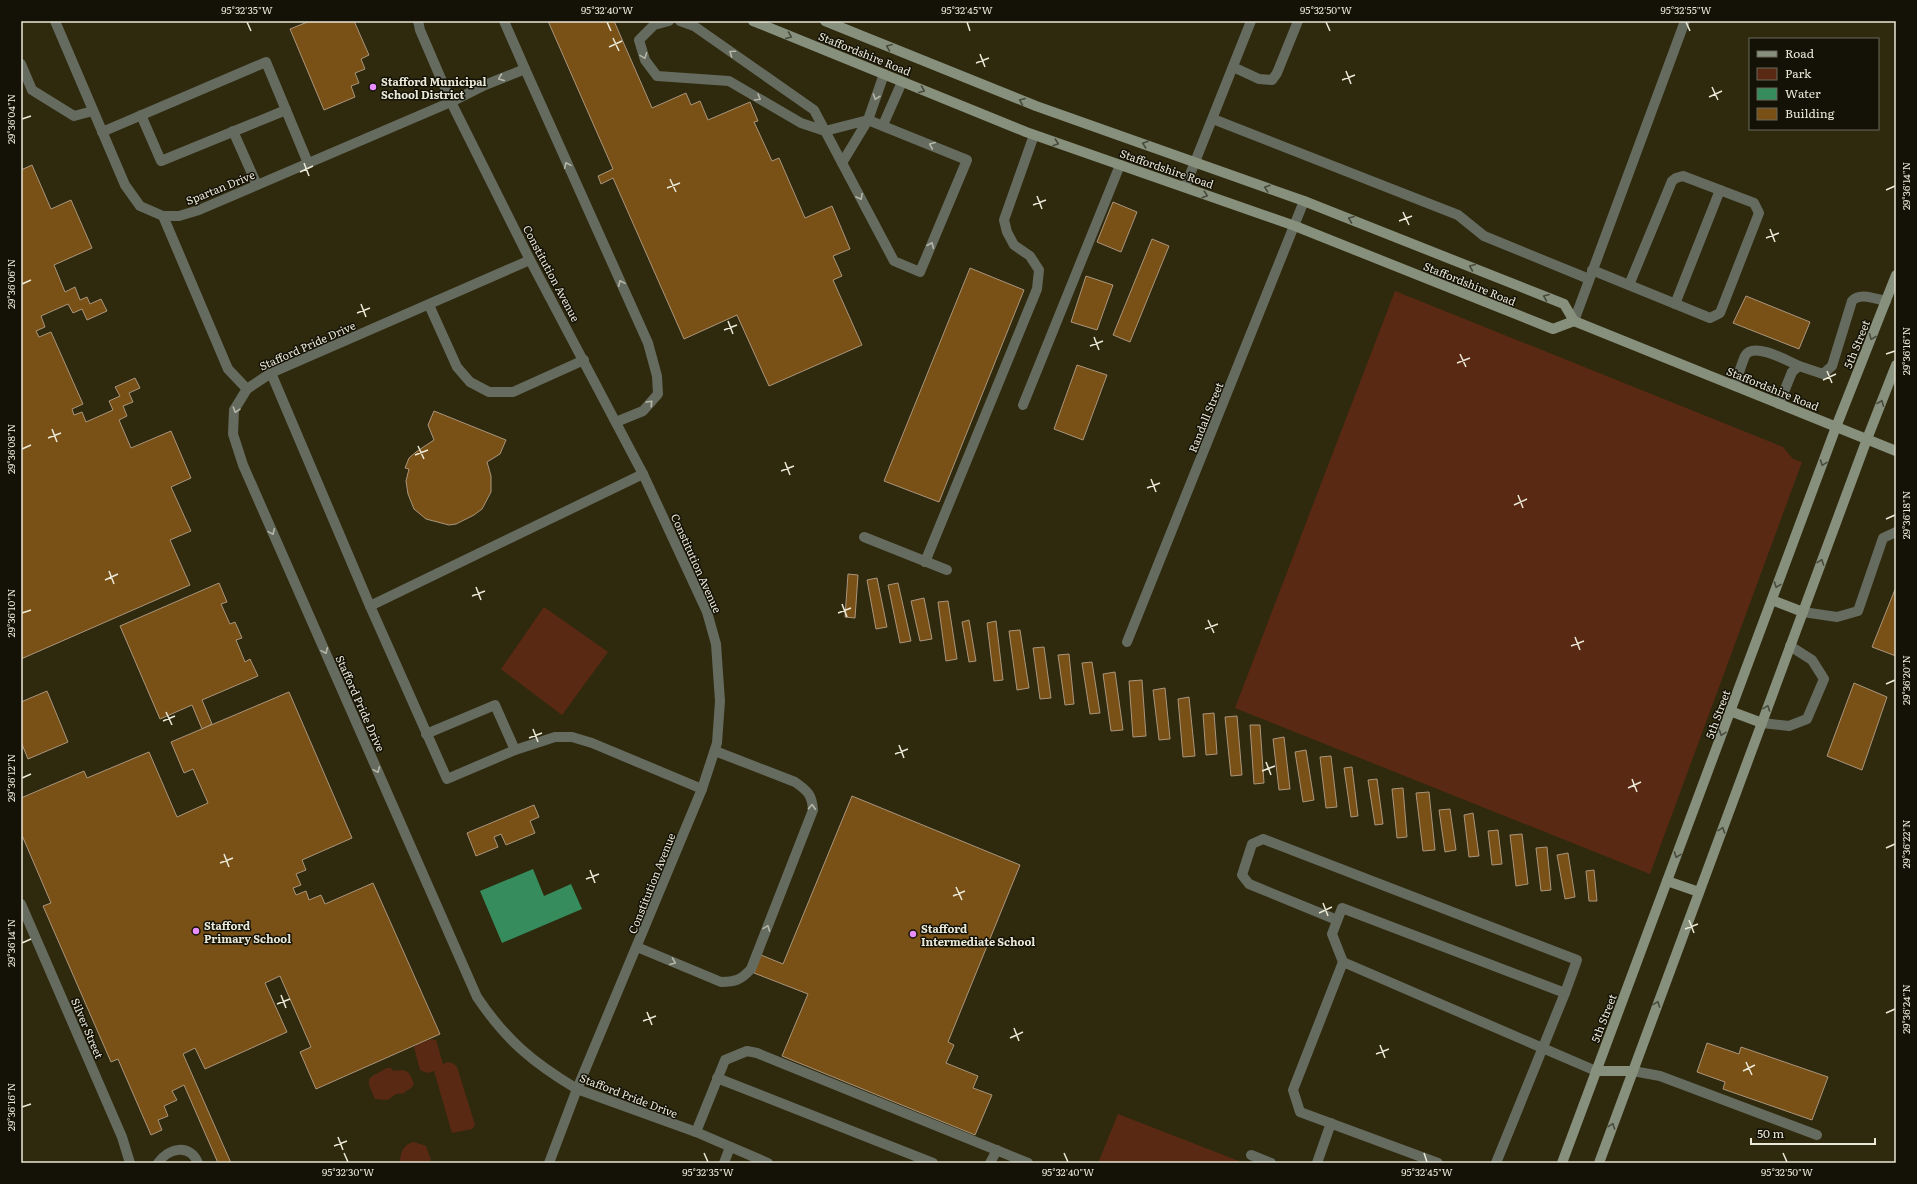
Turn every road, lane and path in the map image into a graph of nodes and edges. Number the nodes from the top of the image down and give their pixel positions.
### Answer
1 (55, 21) edge
2 (418, 21) edge
3 (504, 21) edge
4 (669, 21) edge
5 (680, 21) edge
6 (753, 21) edge
7 (825, 21) edge
8 (1251, 21) edge
9 (1298, 21) edge
10 (1685, 21) edge
11 (21, 64) edge
12 (1233, 67) junction
13 (525, 69) junction
14 (884, 74) junction
15 (902, 82) junction
16 (450, 102) junction
17 (286, 110) junction
18 (93, 111) junction
19 (141, 115) junction
20 (1213, 119) junction
21 (868, 120) junction
22 (883, 125) junction
23 (233, 131) junction
24 (825, 131) junction
25 (102, 132) junction
26 (1034, 135) junction
27 (1196, 162) junction
28 (308, 163) junction
29 (842, 163) junction
30 (1120, 165) junction
31 (257, 185) junction
32 (1185, 187) junction
33 (1720, 190) junction
34 (1304, 201) junction
35 (163, 216) junction
36 (1295, 226) junction
37 (530, 260) junction
38 (1591, 275) junction
39 (1896, 275) edge
40 (1630, 285) junction
41 (1891, 302) edge
42 (1675, 304) junction
43 (430, 305) junction
44 (1574, 320) junction
45 (584, 360) junction
46 (1896, 365) edge
47 (1799, 366) junction
48 (271, 373) junction
49 (1735, 386) junction
50 (247, 389) junction
51 (1779, 404) junction
52 (1023, 405) dead end
53 (616, 422) junction
54 (1836, 427) junction
55 (1866, 439) junction
56 (1896, 451) edge
57 (643, 474) junction
58 (1896, 532) edge
59 (864, 538) dead end
60 (925, 562) junction
61 (947, 570) dead end
62 (1772, 600) junction
63 (370, 606) junction
64 (1803, 612) junction
65 (1127, 642) dead end
66 (1790, 646) junction
67 (1730, 712) junction
68 (1762, 723) junction
69 (426, 734) junction
70 (515, 750) junction
71 (715, 751) junction
72 (702, 789) junction
73 (1667, 881) junction
74 (1699, 892) junction
75 (21, 904) edge
76 (1337, 920) junction
77 (637, 947) junction
78 (1343, 962) junction
79 (1565, 993) junction
80 (1543, 1046) junction
81 (1596, 1071) junction
82 (1633, 1071) junction
83 (717, 1078) junction
84 (577, 1089) junction
85 (1331, 1123) junction
86 (696, 1132) junction
87 (1817, 1135) dead end
88 (730, 1147) junction
89 (997, 1150) junction
90 (1251, 1155) dead end
91 (130, 1163) edge
92 (158, 1163) edge
93 (198, 1163) edge
94 (549, 1163) edge
95 (724, 1163) edge
96 (768, 1163) edge
97 (933, 1163) edge
98 (990, 1163) edge
99 (1028, 1163) edge
100 (1271, 1163) edge
101 (1316, 1163) edge
102 (1438, 1163) edge
103 (1496, 1163) edge
104 (1562, 1163) edge
105 (1599, 1163) edge

1 - 18 street, Spartan Drive
2 - 16 street, Constitution Avenue
3 - 13 street
4 -> 24 street
24 -> 5 street
6 -> 14 main road, Staffordshire Road
27 -> 7 main road, Staffordshire Road
8 - 12 street
9 - 12 street
10 - 38 street
11 - 18 street
12 - 20 street
13 -> 16 street, Spartan Drive
53 -> 13 street
14 - 15 main road, Staffordshire Road
14 -> 21 street
15 - 22 street
15 -> 26 main road, Staffordshire Road
16 - 28 street, Spartan Drive
16 - 37 street, Constitution Avenue
17 - 19 street
17 - 23 street
17 - 28 street
18 - 25 street, Spartan Drive
19 - 23 street
19 - 25 street
20 - 27 street
20 - 38 street
21 - 22 street
21 - 24 street
21 - 29 street
29 -> 22 street
23 - 31 street
24 - 29 street
25 - 35 street, Spartan Drive
26 -> 30 main road, Staffordshire Road
26 - 60 street
27 - 32 street
34 -> 27 main road, Staffordshire Road
28 - 31 street, Spartan Drive
30 - 32 main road, Staffordshire Road
30 - 52 street
31 - 35 street, Spartan Drive
32 -> 36 main road, Staffordshire Road
33 - 40 street
33 - 42 street
33 - 42 street
34 - 36 street, Randall Street
44 -> 34 main road, Staffordshire Road
35 - 50 street
36 - 44 main road, Staffordshire Road
36 - 65 street, Randall Street
37 - 43 street, Stafford Pride Drive
37 - 45 street, Constitution Avenue
38 - 40 street
38 - 44 street
39 - 41 main road, 5th Street
40 - 42 street
41 - 47 street
41 -> 54 main road, 5th Street
43 - 45 street
43 - 48 street, Stafford Pride Drive
44 - 49 main road, Staffordshire Road
45 - 53 street, Constitution Avenue
55 -> 46 main road
47 - 49 street
47 - 51 street
48 - 50 street, Stafford Pride Drive
48 - 63 street
49 - 51 main road, Staffordshire Road
50 -> 84 street, Stafford Pride Drive
51 - 54 main road, Staffordshire Road
53 - 57 street, Constitution Avenue
54 - 55 main road, Staffordshire Road
54 -> 62 main road, 5th Street
55 - 56 main road, Staffordshire Road
64 -> 55 main road
57 - 63 street
57 - 71 street, Constitution Avenue
58 - 64 street
59 - 60 street
60 - 61 street
62 - 64 main road
62 - 67 main road, 5th Street
63 - 69 street
64 - 66 main road
68 -> 66 main road
66 - 68 street
67 - 68 main road
67 -> 73 main road, 5th Street
74 -> 68 main road
69 - 70 street
69 - 70 street
70 - 72 street
71 - 72 street, Constitution Avenue
77 -> 71 street
72 - 77 street, Constitution Avenue
73 - 74 main road
73 - 81 main road, 5th Street
82 -> 74 main road
75 - 91 street, Silver Street
76 - 78 street
76 - 79 street
76 - 79 street
77 - 84 street, Constitution Avenue
78 - 80 street
78 - 85 street
79 - 80 street
80 - 81 street
80 - 103 street
81 - 82 main road
81 - 104 main road, 5th Street
82 - 87 street
105 -> 82 main road
83 - 86 street
83 - 89 street
83 - 97 street
84 - 86 street, Stafford Pride Drive
84 - 94 street, Constitution Avenue
85 - 101 street
85 - 102 street
86 - 88 street, Stafford Pride Drive
88 - 95 street
88 - 96 street, Stafford Pride Drive
89 - 98 street
89 - 99 street
90 - 100 street
92 - 93 street

